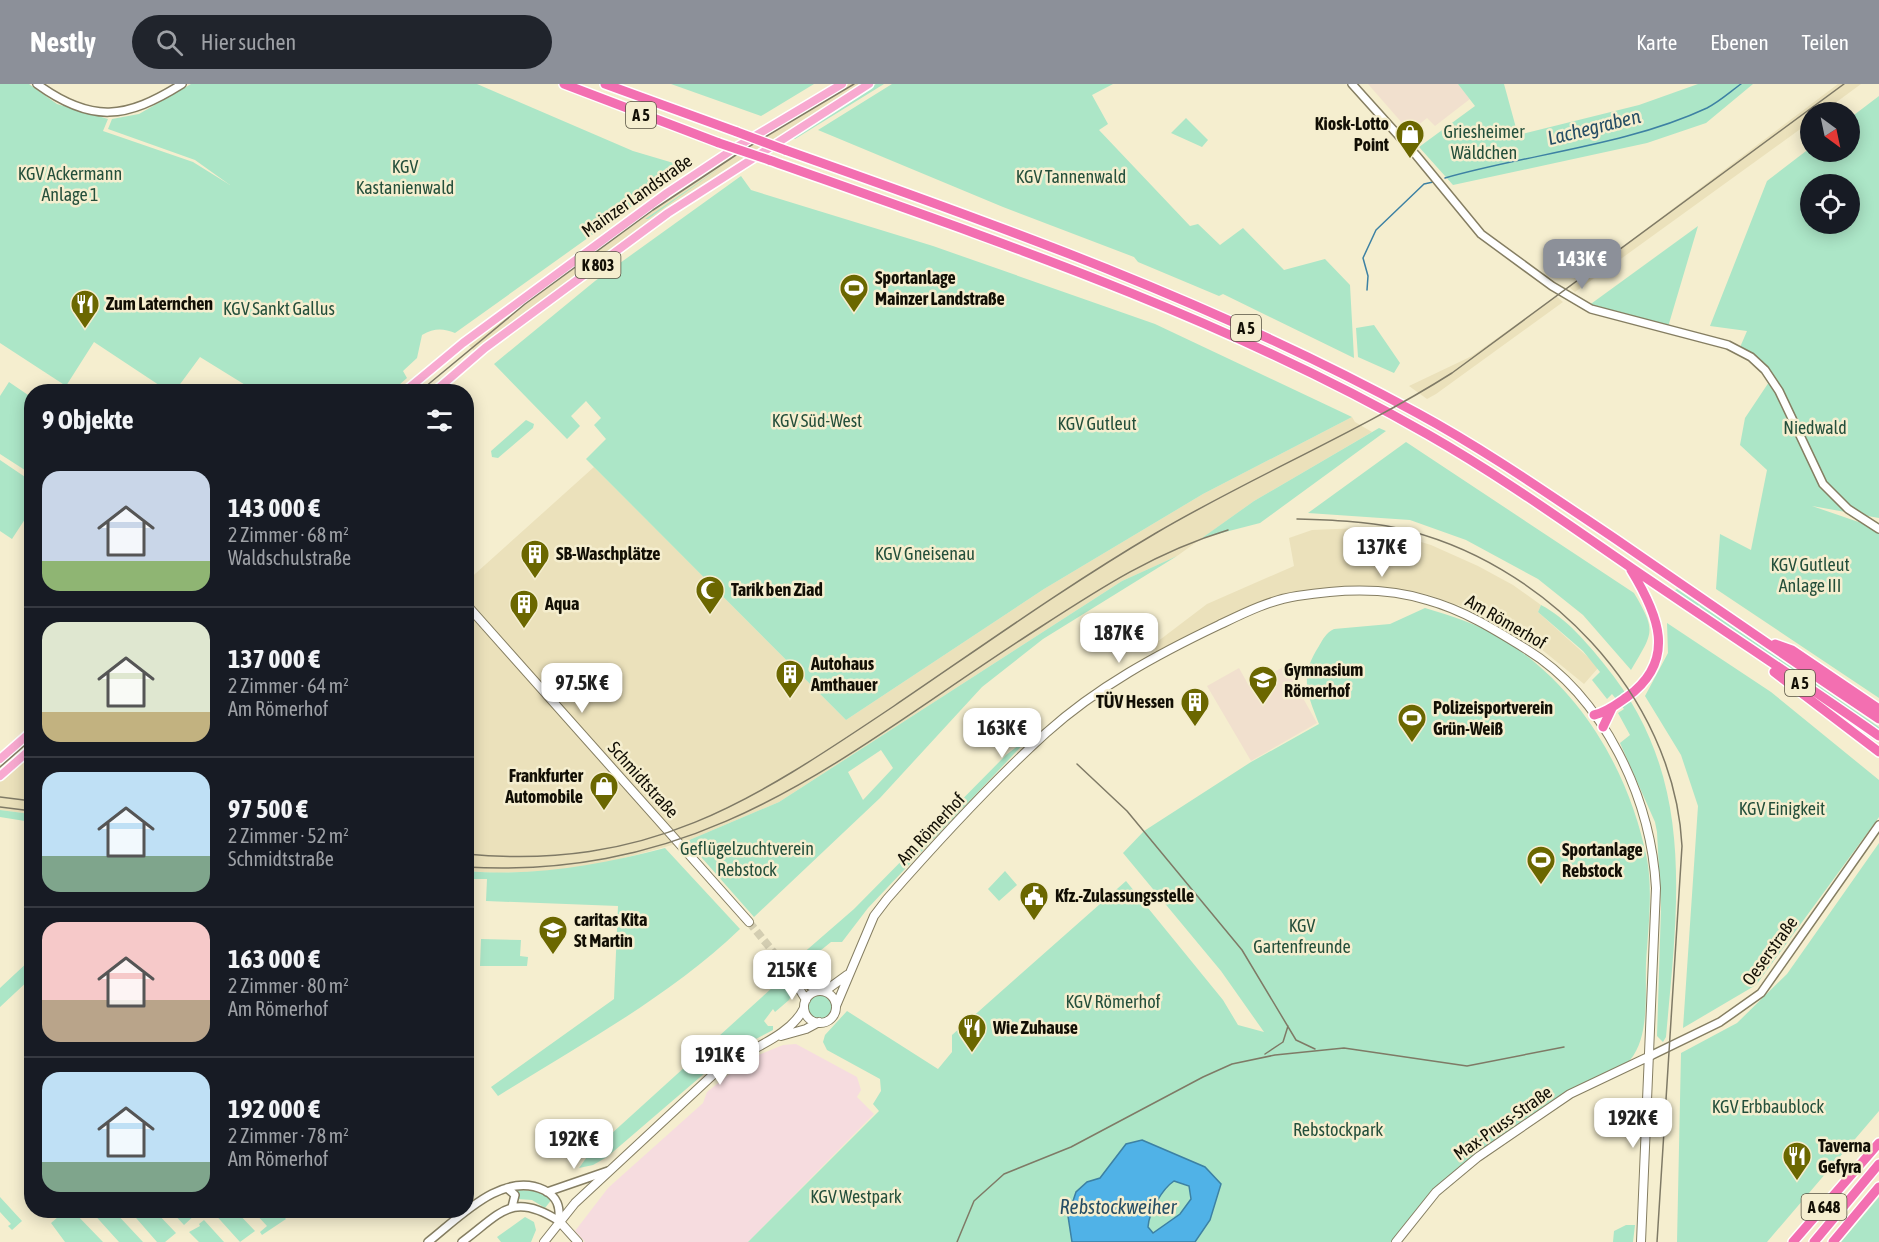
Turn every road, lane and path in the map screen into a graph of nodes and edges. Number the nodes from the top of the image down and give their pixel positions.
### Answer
1 (37, 84) edge
2 (182, 84) edge
3 (564, 84) edge
4 (605, 84) edge
5 (842, 84) edge
6 (869, 84) edge
7 (1352, 84) edge
8 (414, 384) edge
9 (443, 384) edge
10 (1879, 529) edge
11 (1628, 565) junction
12 (474, 613) edge
13 (1721, 629) junction
14 (1762, 639) junction
15 (1613, 706) junction
16 (1879, 709) edge
17 (1594, 715) junction
18 (1879, 720) edge
19 (1603, 727) junction
20 (1879, 736) edge
21 (24, 738) edge
22 (1879, 753) edge
23 (24, 755) edge
24 (0, 759) edge
25 (0, 776) edge
26 (1879, 825) edge
27 (749, 922) tunnel mouth
28 (850, 972) junction
29 (821, 991) junction
30 (805, 1004) junction
31 (836, 1006) junction
32 (819, 1022) junction
33 (771, 1039) junction
34 (1650, 1056) junction
35 (1879, 1141) edge
36 (1879, 1164) edge
37 (608, 1171) junction
38 (1879, 1187) edge
39 (507, 1188) junction
40 (547, 1192) junction
41 (512, 1207) junction
42 (474, 1208) edge
43 (460, 1218) edge
44 (560, 1221) junction
45 (428, 1242) edge
46 (462, 1242) edge
47 (544, 1242) edge
48 (578, 1242) edge
49 (1396, 1242) edge
50 (1641, 1242) edge
51 (1793, 1242) edge
52 (1814, 1242) edge
53 (1833, 1242) edge

1 - 2 street
3 - 11 highway, A 5, bridge
4 - 14 highway, A 5, bridge
5 - 8 main road, Mainzer Landstraße / K 803
6 - 9 main road, Mainzer Landstraße / K 803
7 - 10 street
11 - 13 highway, A 5
11 - 15 highway
12 - 27 main road, Schmidtstraße
13 - 20 highway, A 5
13 - 22 highway, A 5
14 - 16 highway, A 5
14 - 18 highway, A 5
15 - 17 highway
15 - 19 highway
17 - 19 main road, Am Römerhof
17 - 28 main road, Am Römerhof
19 - 34 main road, Am Römerhof
21 - 24 main road
23 - 25 main road
26 - 34 street, Oeserstraße
28 - 29 main road, Am Römerhof
28 - 31 main road, Am Römerhof
29 - 30 main road
29 - 30 main road
29 - 31 main road
30 - 32 main road
30 - 33 main road
31 - 32 main road
32 - 33 main road
33 - 37 main road
34 - 49 main road, Max-Pruss-Straße
34 - 50 main road, Am Römerhof
35 - 51 highway, A 648
36 - 52 highway, A 648
37 - 40 street
37 - 44 main road
38 - 53 highway
39 - 40 street
39 - 41 street
39 - 42 street
40 - 44 street
41 - 44 street
41 - 46 street
43 - 45 street
44 - 47 main road
44 - 48 main road

